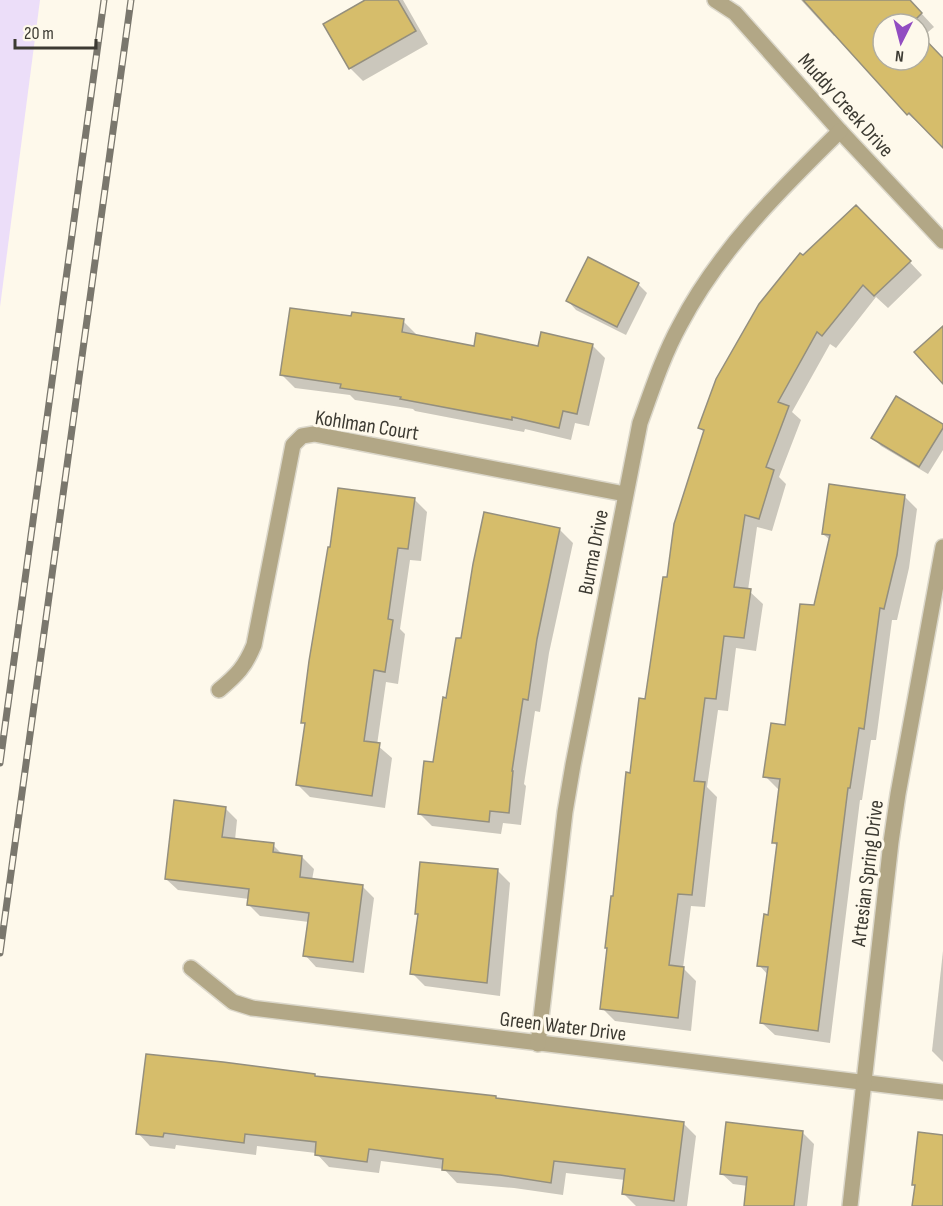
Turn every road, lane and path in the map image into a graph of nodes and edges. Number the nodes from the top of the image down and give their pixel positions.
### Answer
1 (715, 0) edge
2 (840, 131) junction
3 (943, 241) edge
4 (625, 494) junction
5 (943, 547) edge
6 (219, 690) dead end
7 (191, 968) dead end
8 (538, 1044) junction
9 (864, 1082) junction
10 (943, 1092) edge
11 (849, 1206) edge

1 - 2 street, Muddy Creek Drive
2 - 3 street, Muddy Creek Drive
2 - 4 street, Burma Drive
4 - 6 street, Kohlman Court
4 - 8 street, Burma Drive
5 - 9 street, Artesian Spring Drive
7 - 8 street, Green Water Drive
8 - 9 street, Green Water Drive
9 - 10 street, Green Water Drive
9 - 11 street, Artesian Spring Drive

